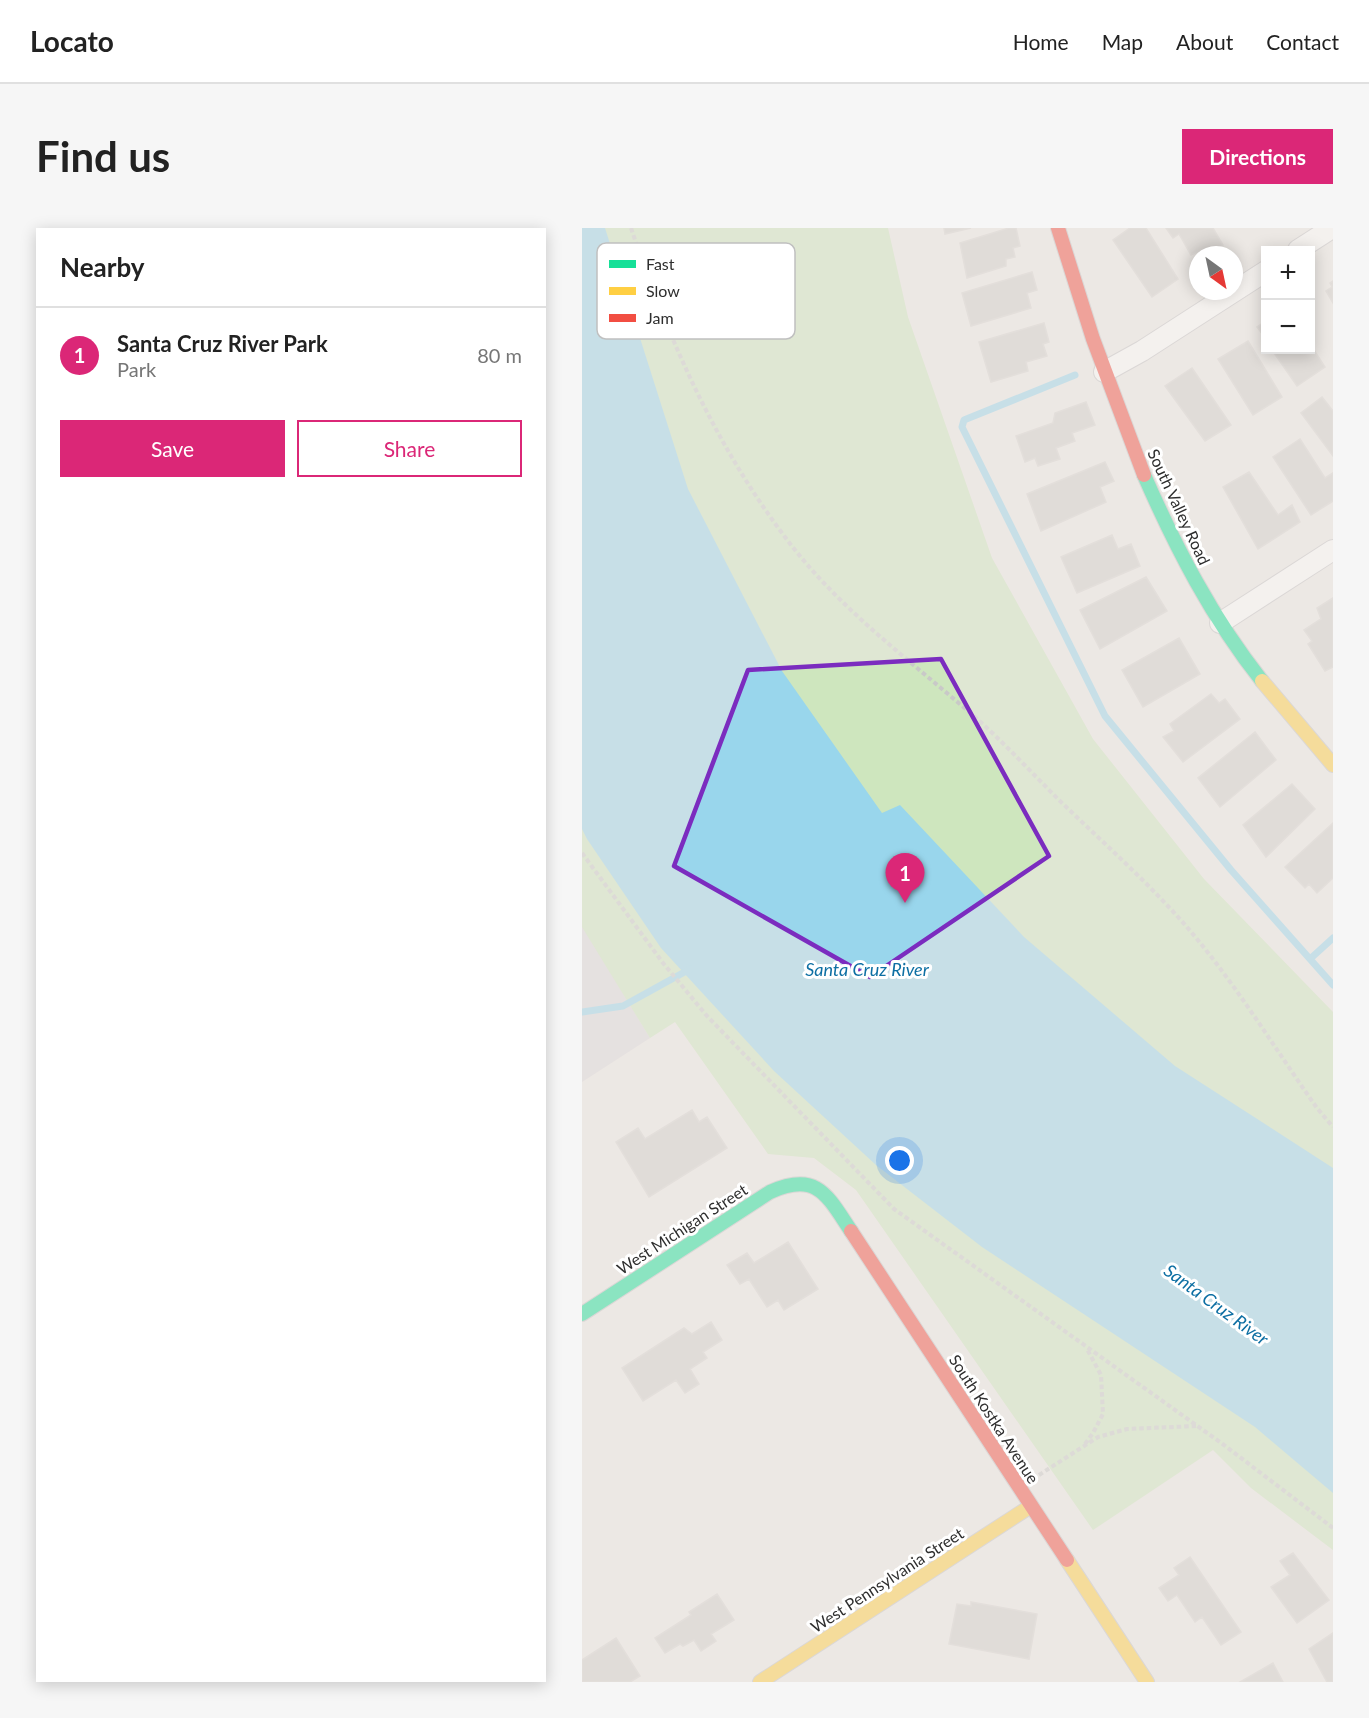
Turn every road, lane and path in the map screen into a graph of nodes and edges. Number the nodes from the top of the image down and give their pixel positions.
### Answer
1 (631, 228) edge
2 (1058, 228) edge
3 (1332, 228) edge
4 (636, 243) edge
5 (1304, 246) edge
6 (1261, 274) edge
7 (672, 339) edge
8 (1104, 372) junction
9 (1333, 550) edge
10 (1220, 623) junction
11 (1333, 765) edge
12 (582, 853) edge
13 (1333, 1127) edge
14 (805, 1182) joint
15 (582, 1314) edge
16 (1085, 1346) junction
17 (1197, 1426) junction
18 (1082, 1448) junction
19 (1019, 1487) junction
20 (1031, 1506) junction
21 (1333, 1528) edge
22 (760, 1682) edge
23 (1147, 1682) edge

1 - 4 path
2 - 8 street, South Valley Road
3 - 5 street
6 - 8 street
7 - 13 path
8 - 10 street, South Valley Road
9 - 10 street
10 - 11 street, South Valley Road
12 - 16 path
14 - 15 street, West Michigan Street
14 - 19 street, South Kostka Avenue
16 - 17 path
16 - 18 path
17 - 18 path
17 - 21 path
18 - 19 path
19 - 20 street, South Kostka Avenue
20 - 22 street, West Pennsylvania Street
20 - 23 street, South Kostka Avenue

